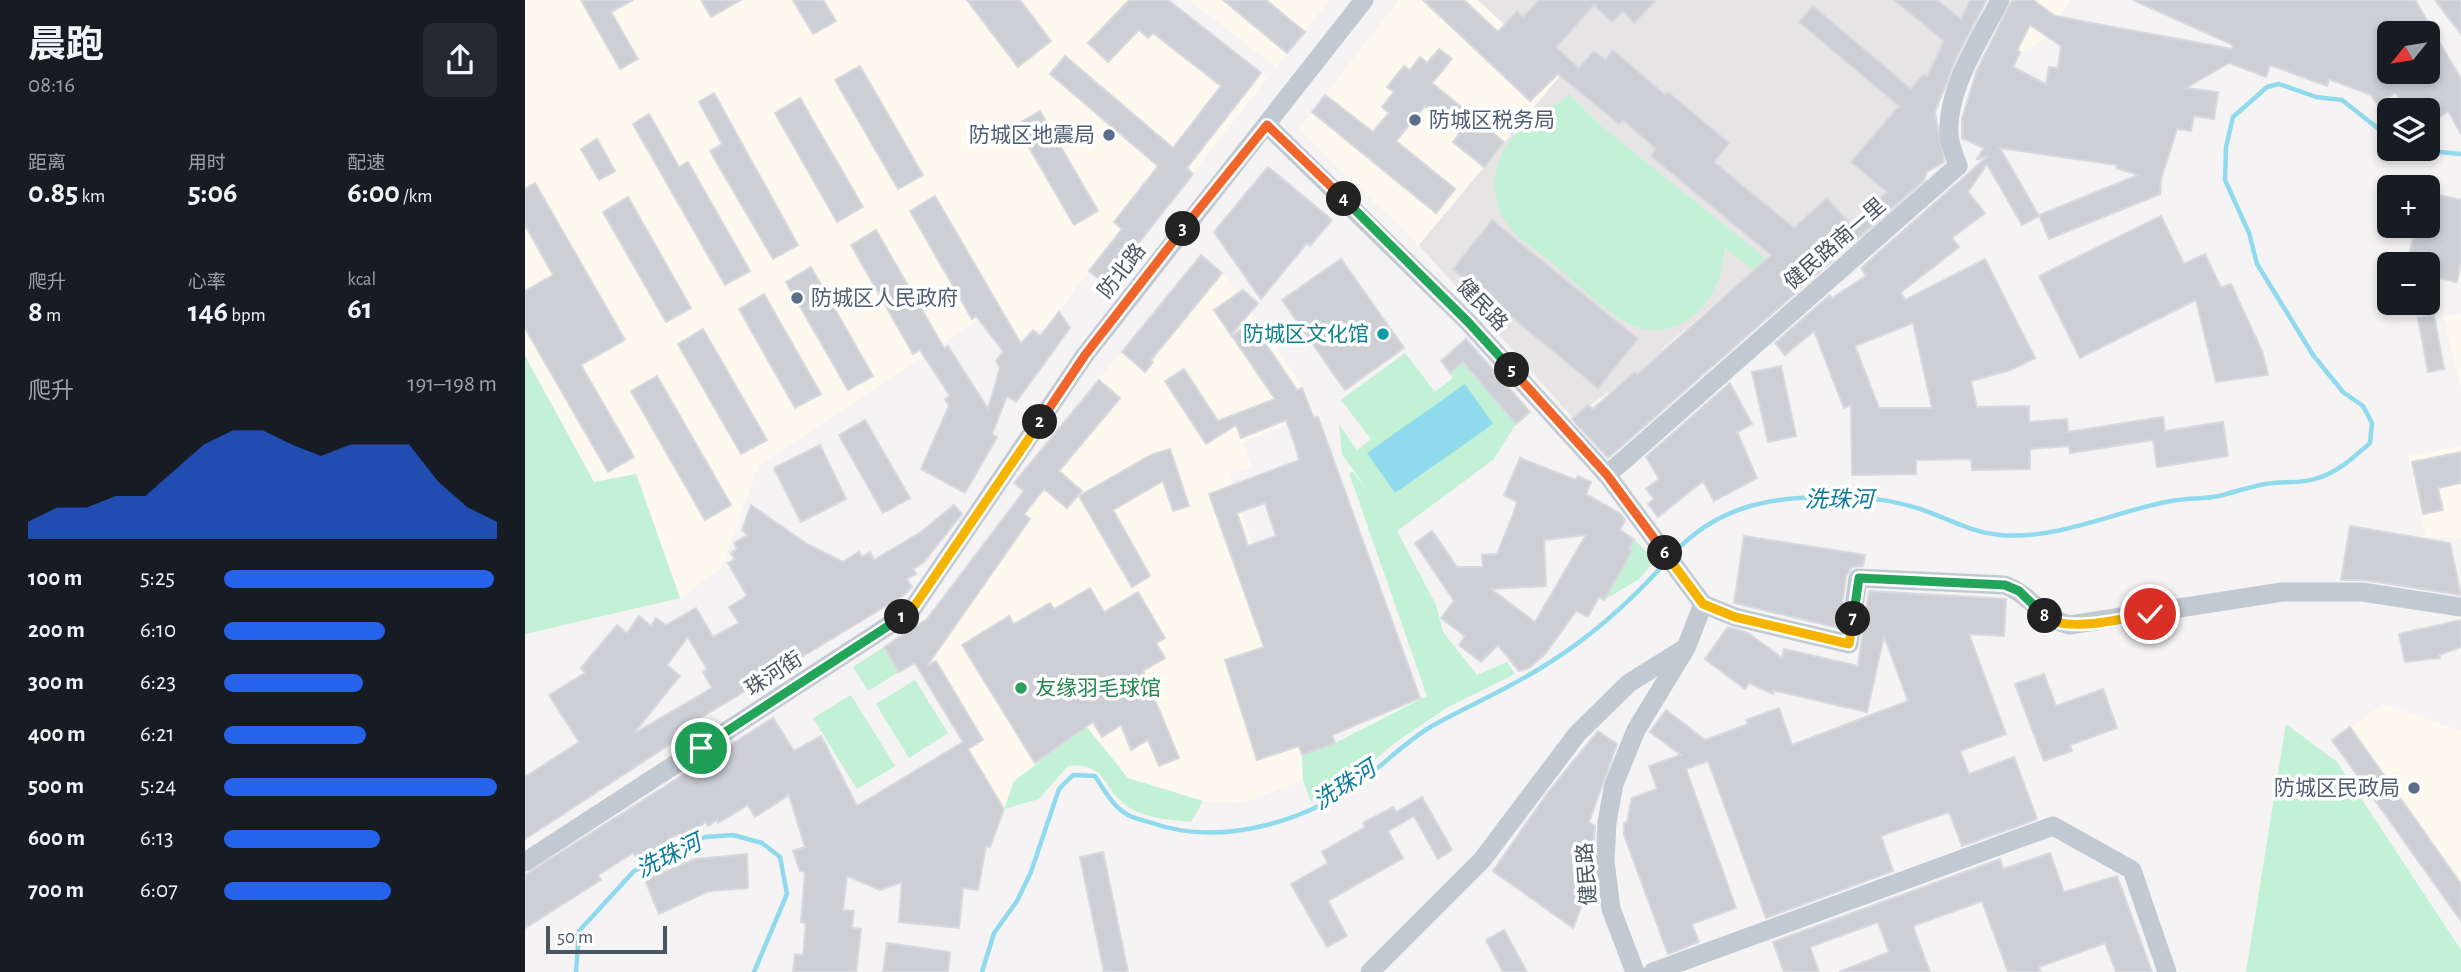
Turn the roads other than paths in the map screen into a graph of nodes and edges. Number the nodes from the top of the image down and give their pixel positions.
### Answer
1 (1364, 0) edge
2 (2000, 0) edge
3 (1267, 125) junction
4 (1607, 475) junction
5 (979, 512) joint
6 (1703, 604) junction
7 (2461, 607) edge
8 (1686, 648) junction
9 (525, 862) edge
10 (1661, 971) edge
11 (1370, 972) edge
12 (1635, 972) edge
13 (2167, 972) edge

1 - 3 street, 防北路
2 - 4 street, 健民路南一里
3 - 4 street, 健民路
3 - 5 street, 防北路
4 - 6 street, 健民路
5 - 9 street, 珠河街
6 - 7 street
6 - 8 street, 健民路
8 - 11 street
8 - 12 street, 健民路
10 - 13 street

